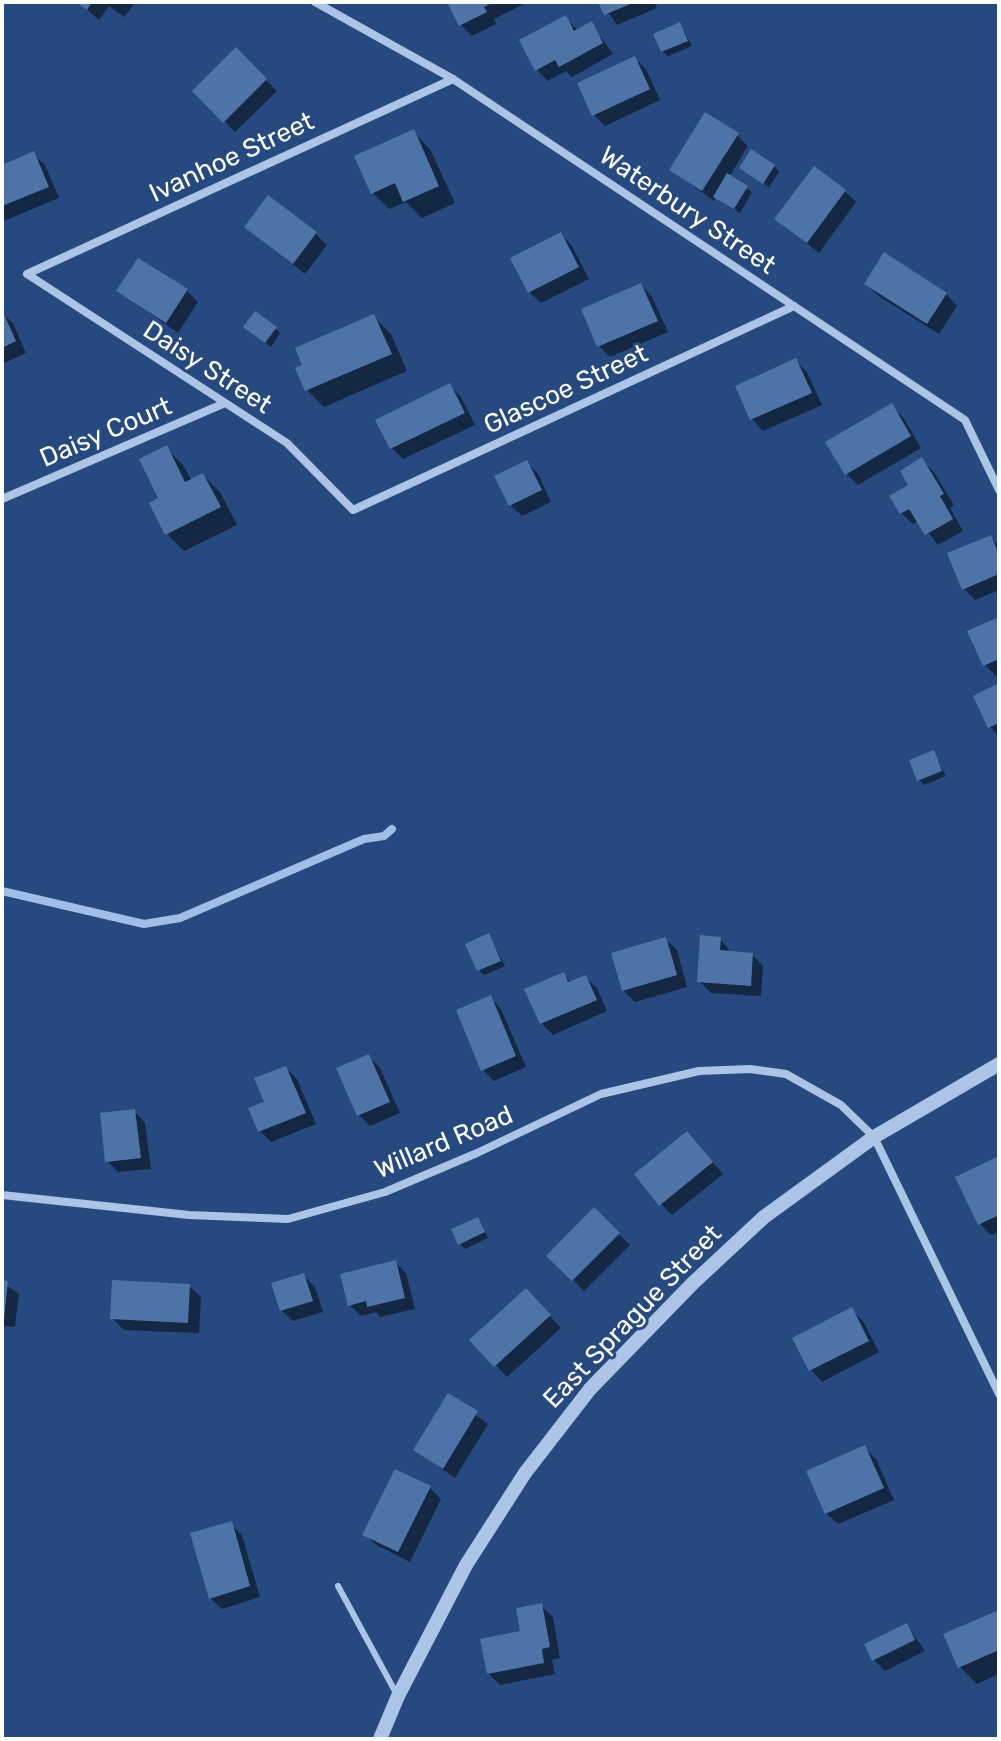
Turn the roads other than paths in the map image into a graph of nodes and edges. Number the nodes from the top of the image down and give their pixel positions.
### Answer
1 (315, 2) edge
2 (453, 79) junction
3 (27, 274) joint
4 (794, 306) junction
5 (225, 403) junction
6 (999, 490) edge
7 (2, 499) edge
8 (353, 510) joint
9 (999, 1064) edge
10 (874, 1137) junction
11 (2, 1195) edge
12 (999, 1394) edge
13 (338, 1586) dead end
14 (398, 1696) junction
15 (380, 1739) edge

1 - 2 street, Waterbury Street
2 - 3 street, Ivanhoe Street
2 - 4 street, Waterbury Street
3 - 5 street, Daisy Street
4 - 6 street, Waterbury Street
4 - 8 street, Glascoe Street
5 - 7 street, Daisy Court
5 - 8 street, Daisy Street
9 - 10 street, East Sprague Street
10 - 11 street, Willard Road
10 - 12 street, Willard Road
10 - 14 street, East Sprague Street
13 - 14 lane
14 - 15 street, East Sprague Street

